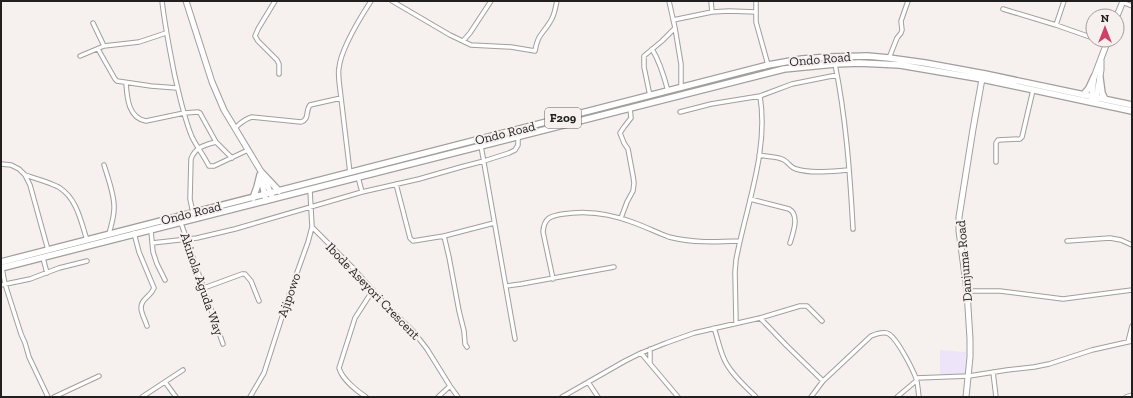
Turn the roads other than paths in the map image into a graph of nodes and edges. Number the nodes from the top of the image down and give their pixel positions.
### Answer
1 (162, 1) edge
2 (186, 1) edge
3 (275, 1) edge
4 (371, 1) edge
5 (392, 1) edge
6 (491, 1) edge
7 (669, 1) edge
8 (711, 1) edge
9 (756, 1) edge
10 (908, 1) edge
11 (1064, 1) edge
12 (1123, 1) edge
13 (556, 2) edge
14 (1132, 6) edge
15 (1003, 9) dead end
16 (712, 12) junction
17 (756, 12) junction
18 (673, 20) junction
19 (93, 23) dead end
20 (1056, 25) junction
21 (675, 28) junction
22 (166, 33) junction
23 (1085, 35) edge
24 (463, 41) junction
25 (104, 46) junction
26 (98, 48) junction
27 (1105, 48) edge
28 (652, 49) junction
29 (80, 56) dead end
30 (889, 58) junction
31 (835, 64) junction
32 (768, 65) junction
33 (954, 71) junction
34 (279, 74) dead end
35 (837, 75) junction
36 (1097, 78) junction
37 (982, 79) junction
38 (126, 83) junction
39 (177, 88) junction
40 (681, 88) junction
41 (1033, 90) junction
42 (668, 91) junction
43 (1083, 95) junction
44 (650, 96) junction
45 (760, 96) junction
46 (341, 98) junction
47 (1094, 99) junction
48 (1104, 99) junction
49 (1132, 105) edge
50 (630, 108) junction
51 (1132, 111) edge
52 (680, 112) dead end
53 (184, 113) junction
54 (575, 115) junction
55 (577, 122) junction
56 (235, 128) junction
57 (518, 137) junction
58 (216, 142) junction
59 (481, 146) junction
60 (198, 148) junction
61 (248, 150) junction
62 (760, 155) junction
63 (232, 158) junction
64 (484, 162) junction
65 (996, 162) dead end
66 (1, 164) edge
67 (104, 165) dead end
68 (850, 170) junction
69 (260, 172) junction
70 (350, 173) junction
71 (25, 175) junction
72 (358, 178) junction
73 (396, 184) junction
74 (310, 190) junction
75 (279, 191) junction
76 (362, 192) junction
77 (270, 193) junction
78 (264, 195) junction
79 (253, 198) junction
80 (273, 199) junction
81 (750, 199) junction
82 (266, 201) junction
83 (311, 207) junction
84 (193, 213) junction
85 (621, 218) junction
86 (182, 223) junction
87 (494, 223) junction
88 (312, 227) junction
89 (133, 228) junction
90 (853, 229) dead end
91 (151, 231) junction
92 (109, 234) junction
93 (134, 235) junction
94 (444, 236) junction
95 (87, 240) junction
96 (186, 240) junction
97 (740, 241) junction
98 (1067, 241) dead end
99 (152, 243) junction
100 (790, 243) dead end
101 (1132, 245) edge
102 (48, 250) junction
103 (42, 258) junction
104 (87, 260) dead end
105 (1, 266) edge
106 (614, 267) dead end
107 (47, 273) junction
108 (552, 279) junction
109 (165, 280) dead end
110 (3, 284) edge
111 (506, 286) junction
112 (204, 288) junction
113 (373, 290) junction
114 (1132, 290) edge
115 (967, 291) junction
116 (259, 301) dead end
117 (760, 318) junction
118 (822, 321) dead end
119 (736, 323) junction
120 (147, 326) dead end
121 (1132, 326) edge
122 (714, 328) junction
123 (515, 339) dead end
124 (1130, 341) edge
125 (223, 344) dead end
126 (467, 347) dead end
127 (650, 349) junction
128 (641, 353) junction
129 (650, 363) junction
130 (184, 370) dead end
131 (993, 372) junction
132 (99, 376) dead end
133 (968, 376) junction
134 (916, 380) junction
135 (823, 381) junction
136 (165, 382) junction
137 (588, 382) junction
138 (450, 386) junction
139 (1132, 395) edge
140 (48, 397) edge
141 (54, 397) edge
142 (142, 397) edge
143 (176, 397) edge
144 (250, 397) edge
145 (366, 397) edge
146 (438, 397) edge
147 (458, 397) edge
148 (562, 397) edge
149 (598, 397) edge
150 (678, 397) edge
151 (756, 397) edge
152 (811, 397) edge
153 (897, 397) edge
154 (919, 397) edge
155 (966, 397) edge
156 (996, 397) edge
157 (1126, 397) edge

1 - 22 street
2 - 56 street
3 - 34 street
4 - 46 street
5 - 24 street
6 - 24 street
7 - 18 street
8 - 16 street
9 - 17 street
10 - 30 street
11 - 20 street
12 - 14 street
13 - 24 street
15 - 20 street
16 - 17 street
16 - 18 street
17 - 32 street
18 - 21 street
19 - 25 street
20 - 23 street
21 - 28 street
21 - 40 street
22 - 25 street
22 - 39 street
25 - 26 street
26 - 29 street
26 - 38 street
27 - 36 street
28 - 42 street
28 - 44 street
30 - 32 main road, Ondo Road / F209
30 - 33 main road, Ondo Road / F209
31 - 33 main road, Ondo Road / F209
31 - 35 street
31 - 50 main road, Ondo Road / F209
32 - 40 main road, Ondo Road / F209
33 - 37 main road, Ondo Road / F209
33 - 43 main road, Ondo Road / F209
35 - 45 street
35 - 68 street
36 - 43 main road
36 - 47 street
36 - 48 main road
37 - 41 main road, Ondo Road / F209
37 - 115 street, Danjuma Road
38 - 39 street
38 - 53 street
39 - 53 street
40 - 42 main road, Ondo Road / F209
41 - 47 main road, Ondo Road / F209
41 - 65 street
42 - 44 main road, Ondo Road / F209
43 - 47 main road, Ondo Road / F209
44 - 54 main road, Ondo Road / F209
45 - 52 street
45 - 62 street
46 - 56 street
46 - 70 street
47 - 48 main road, Ondo Road / F209
47 - 51 main road, Ondo Road / F209
48 - 49 main road, Ondo Road / F209
50 - 55 main road, Ondo Road / F209
50 - 85 street
53 - 58 street
53 - 60 street
54 - 55 main road
54 - 70 main road, Ondo Road / F209
55 - 57 main road, Ondo Road / F209
56 - 61 street
57 - 59 main road, Ondo Road / F209
57 - 64 street
58 - 60 street
58 - 63 street
59 - 64 street
59 - 72 main road, Ondo Road / F209
60 - 63 street
60 - 84 street
61 - 63 street
61 - 69 street
62 - 68 street
62 - 81 street
64 - 73 street
64 - 87 street
66 - 71 street
67 - 92 street
68 - 90 street
69 - 75 main road
69 - 77 street
69 - 78 street
69 - 79 main road
70 - 75 main road, Ondo Road / F209
71 - 95 street
71 - 102 street
72 - 74 main road, Ondo Road / F209
72 - 76 street
73 - 76 street
73 - 94 street
74 - 80 main road, Ondo Road / F209
74 - 83 street, Ajipowo
75 - 77 main road, Ondo Road / F209
76 - 83 street
77 - 78 main road, Ondo Road / F209
77 - 80 street
78 - 79 main road, Ondo Road / F209
78 - 82 street
79 - 84 main road, Ondo Road / F209
80 - 82 main road, Ondo Road / F209
81 - 97 street
81 - 100 street
82 - 86 main road, Ondo Road / F209
83 - 88 street, Ajipowo
83 - 96 street
84 - 89 main road, Ondo Road / F209
85 - 97 street
85 - 108 street
86 - 91 main road, Ondo Road / F209
86 - 96 street, Akinola Aguda Way
87 - 94 street
87 - 111 street
88 - 113 street, Ibode Aseyori Crescent
88 - 144 street, Ajipowo
89 - 92 main road, Ondo Road / F209
89 - 93 street
91 - 93 main road, Ondo Road / F209
91 - 99 street
92 - 95 main road, Ondo Road / F209
93 - 103 main road, Ondo Road / F209
93 - 120 street
94 - 126 street
95 - 102 main road, Ondo Road / F209
96 - 99 street
96 - 112 street, Akinola Aguda Way
97 - 119 street
98 - 101 street
99 - 109 street
102 - 105 main road, Ondo Road / F209
103 - 105 main road, Ondo Road / F209
103 - 107 street
104 - 107 street
105 - 110 street
106 - 108 street
107 - 110 street
108 - 111 street
110 - 140 street
111 - 123 street
112 - 116 street
112 - 125 street, Akinola Aguda Way
113 - 138 street, Ibode Aseyori Crescent
113 - 145 street
114 - 115 street
115 - 133 street, Danjuma Road
117 - 118 street
117 - 119 street
117 - 135 street
119 - 122 street
121 - 124 street
122 - 127 street
122 - 151 street
124 - 131 street
127 - 128 street
127 - 129 street
128 - 129 street
128 - 137 street
129 - 150 street
130 - 136 street
131 - 133 street
131 - 156 street
132 - 141 street
133 - 134 street
133 - 155 street, Danjuma Road
134 - 135 street
134 - 153 street
134 - 154 street
135 - 152 street
136 - 142 street
136 - 143 street
137 - 148 street
137 - 149 street
138 - 146 street
138 - 147 street, Ibode Aseyori Crescent
139 - 157 street

